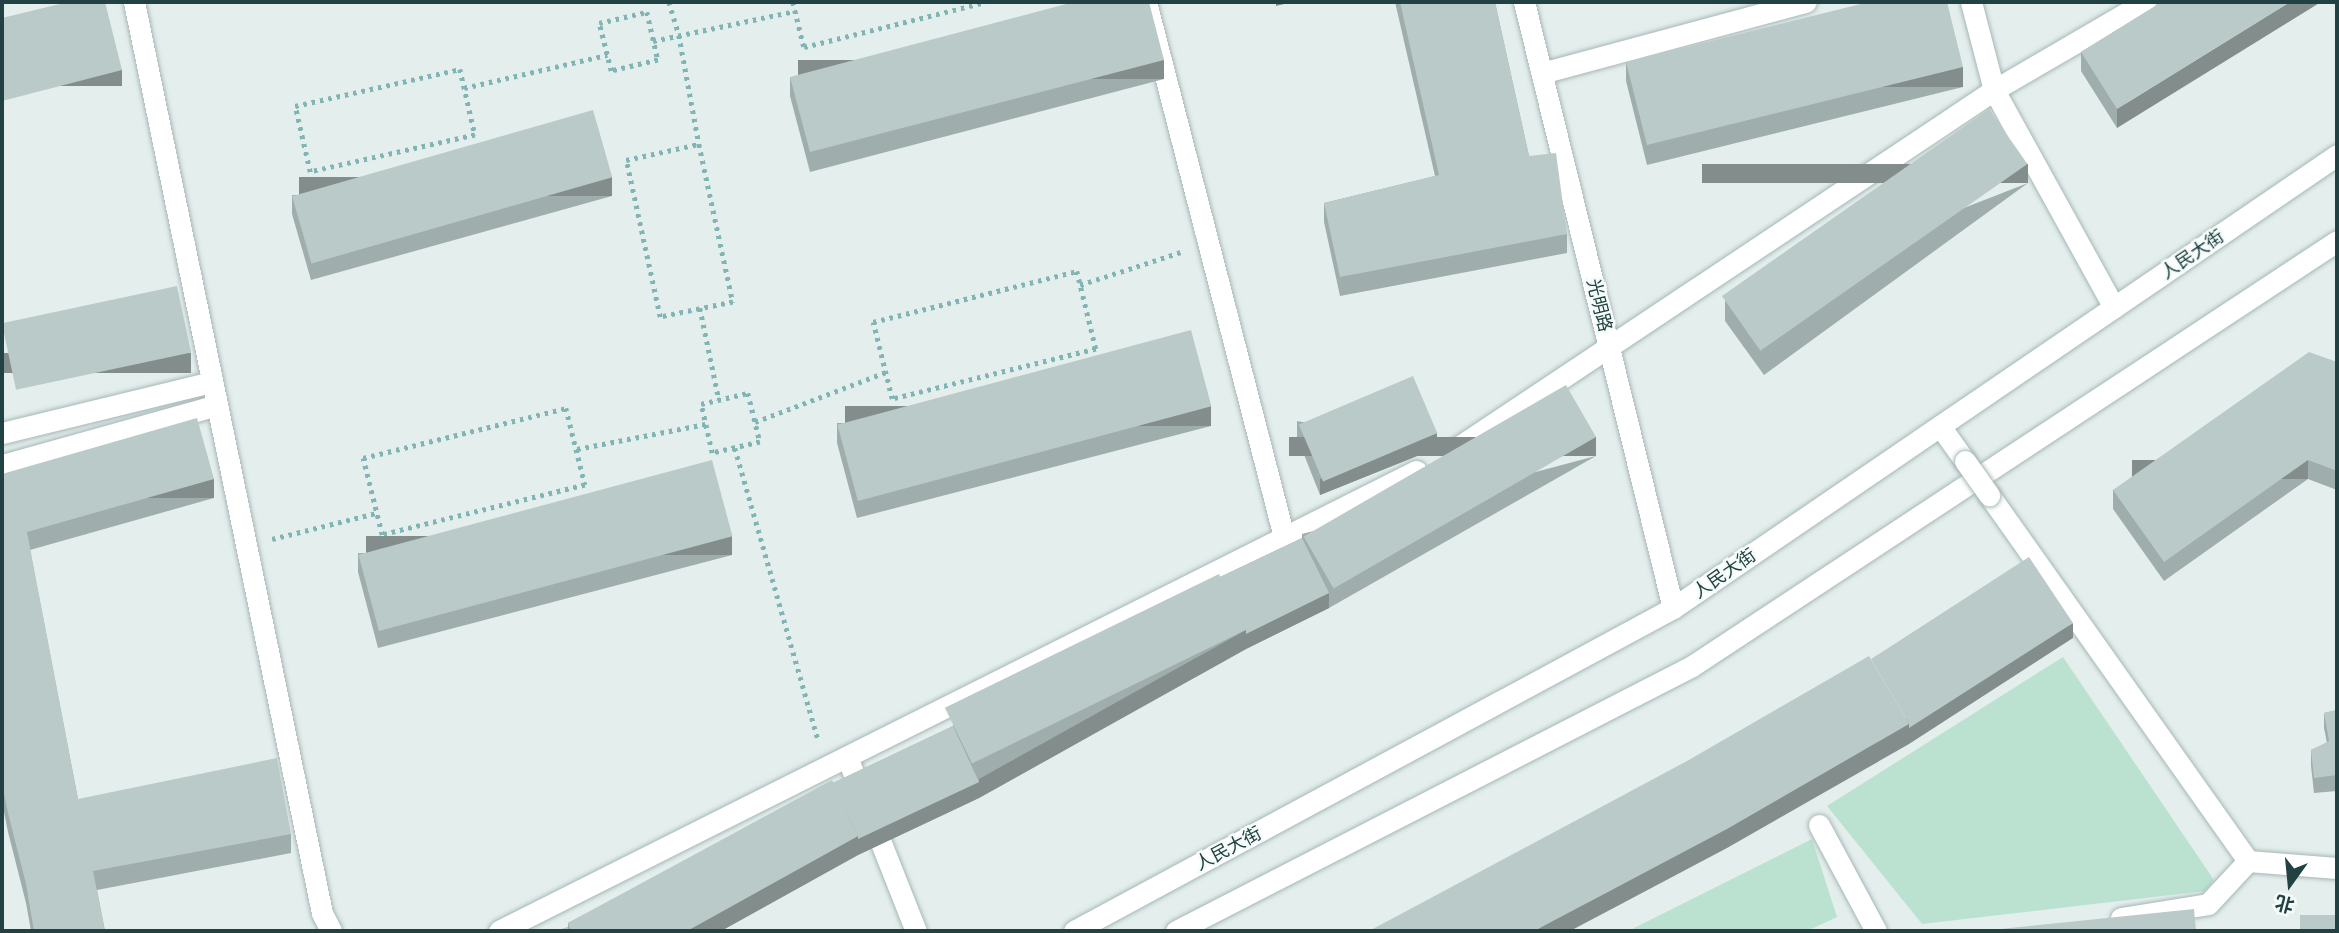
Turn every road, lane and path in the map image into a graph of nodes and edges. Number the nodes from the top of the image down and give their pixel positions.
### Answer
1 (134, 2) edge
2 (669, 2) edge
3 (793, 2) edge
4 (986, 2) edge
5 (1146, 2) edge
6 (1524, 2) edge
7 (1806, 2) edge
8 (1971, 2) edge
9 (2145, 2) edge
10 (795, 11) junction
11 (679, 35) junction
12 (653, 41) junction
13 (607, 55) junction
14 (1542, 73) junction
15 (464, 88) junction
16 (1994, 90) junction
17 (699, 144) junction
18 (2337, 155) edge
19 (2337, 241) edge
20 (1208, 243) junction
21 (1080, 285) junction
22 (2114, 307) junction
23 (700, 308) junction
24 (1610, 347) junction
25 (886, 372) junction
26 (212, 382) junction
27 (719, 400) junction
28 (217, 405) junction
29 (755, 422) junction
30 (706, 424) junction
31 (1940, 425) junction
32 (2, 433) edge
33 (735, 447) junction
34 (577, 449) junction
35 (2, 465) edge
36 (376, 513) junction
37 (1284, 537) junction
38 (246, 546) junction
39 (1674, 608) junction
40 (847, 757) junction
41 (825, 767) junction
42 (1819, 825) dead end
43 (2248, 861) junction
44 (2337, 868) edge
45 (2106, 920) edge
46 (331, 931) edge
47 (499, 931) edge
48 (916, 931) edge
49 (1074, 931) edge
50 (1176, 931) edge
51 (1877, 931) edge

1 - 26 street
2 - 11 path
3 - 10 path
4 - 10 path
5 - 20 street
6 - 14 street, 光明路
7 - 14 street
8 - 16 street
9 - 16 street
10 - 11 path
11 - 12 path
11 - 17 path
12 - 13 path
12 - 13 path
13 - 15 path
14 - 24 street, 光明路
15 - 15 path
16 - 22 street
16 - 24 street
17 - 23 path
17 - 23 path
18 - 22 street, 人民大街
19 - 50 street
20 - 21 path
20 - 37 street
21 - 25 path
21 - 25 path
22 - 31 street, 人民大街
23 - 27 path
24 - 37 street
24 - 39 street, 光明路
25 - 29 path
26 - 28 street
26 - 32 street
27 - 29 path
27 - 30 path
28 - 35 street
28 - 38 street
29 - 33 path
30 - 33 path
30 - 34 path
31 - 39 street, 人民大街
31 - 43 street, bridge
33 - 41 path
34 - 36 path
34 - 36 path
36 - 38 path
37 - 40 street
38 - 46 street
39 - 49 street, 人民大街
40 - 41 street
40 - 48 street
41 - 47 street
42 - 51 street
43 - 44 street
43 - 45 street

